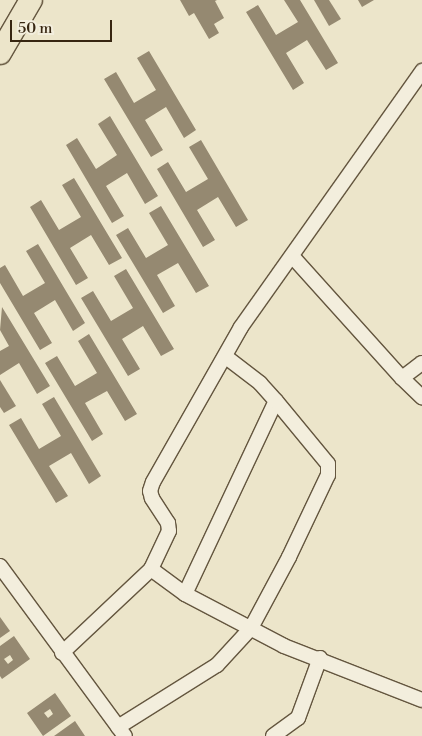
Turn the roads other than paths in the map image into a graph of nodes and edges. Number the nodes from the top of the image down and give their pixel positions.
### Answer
1 (32, 0) edge
2 (0, 53) edge
3 (422, 71) edge
4 (292, 256) junction
5 (226, 357) junction
6 (422, 363) edge
7 (402, 378) junction
8 (422, 397) edge
9 (276, 401) junction
10 (0, 566) edge
11 (151, 569) junction
12 (185, 594) junction
13 (251, 628) junction
14 (62, 653) junction
15 (320, 658) junction
16 (422, 700) edge
17 (121, 732) edge
18 (273, 736) edge

1 - 2 highway
3 - 4 street
4 - 5 street
4 - 7 street
5 - 9 street
5 - 11 street
6 - 7 street
7 - 8 street
9 - 12 street
9 - 13 street
10 - 14 street
11 - 12 street
11 - 14 street
12 - 13 street
13 - 15 street
13 - 17 street
14 - 17 street
15 - 16 street
15 - 18 street

